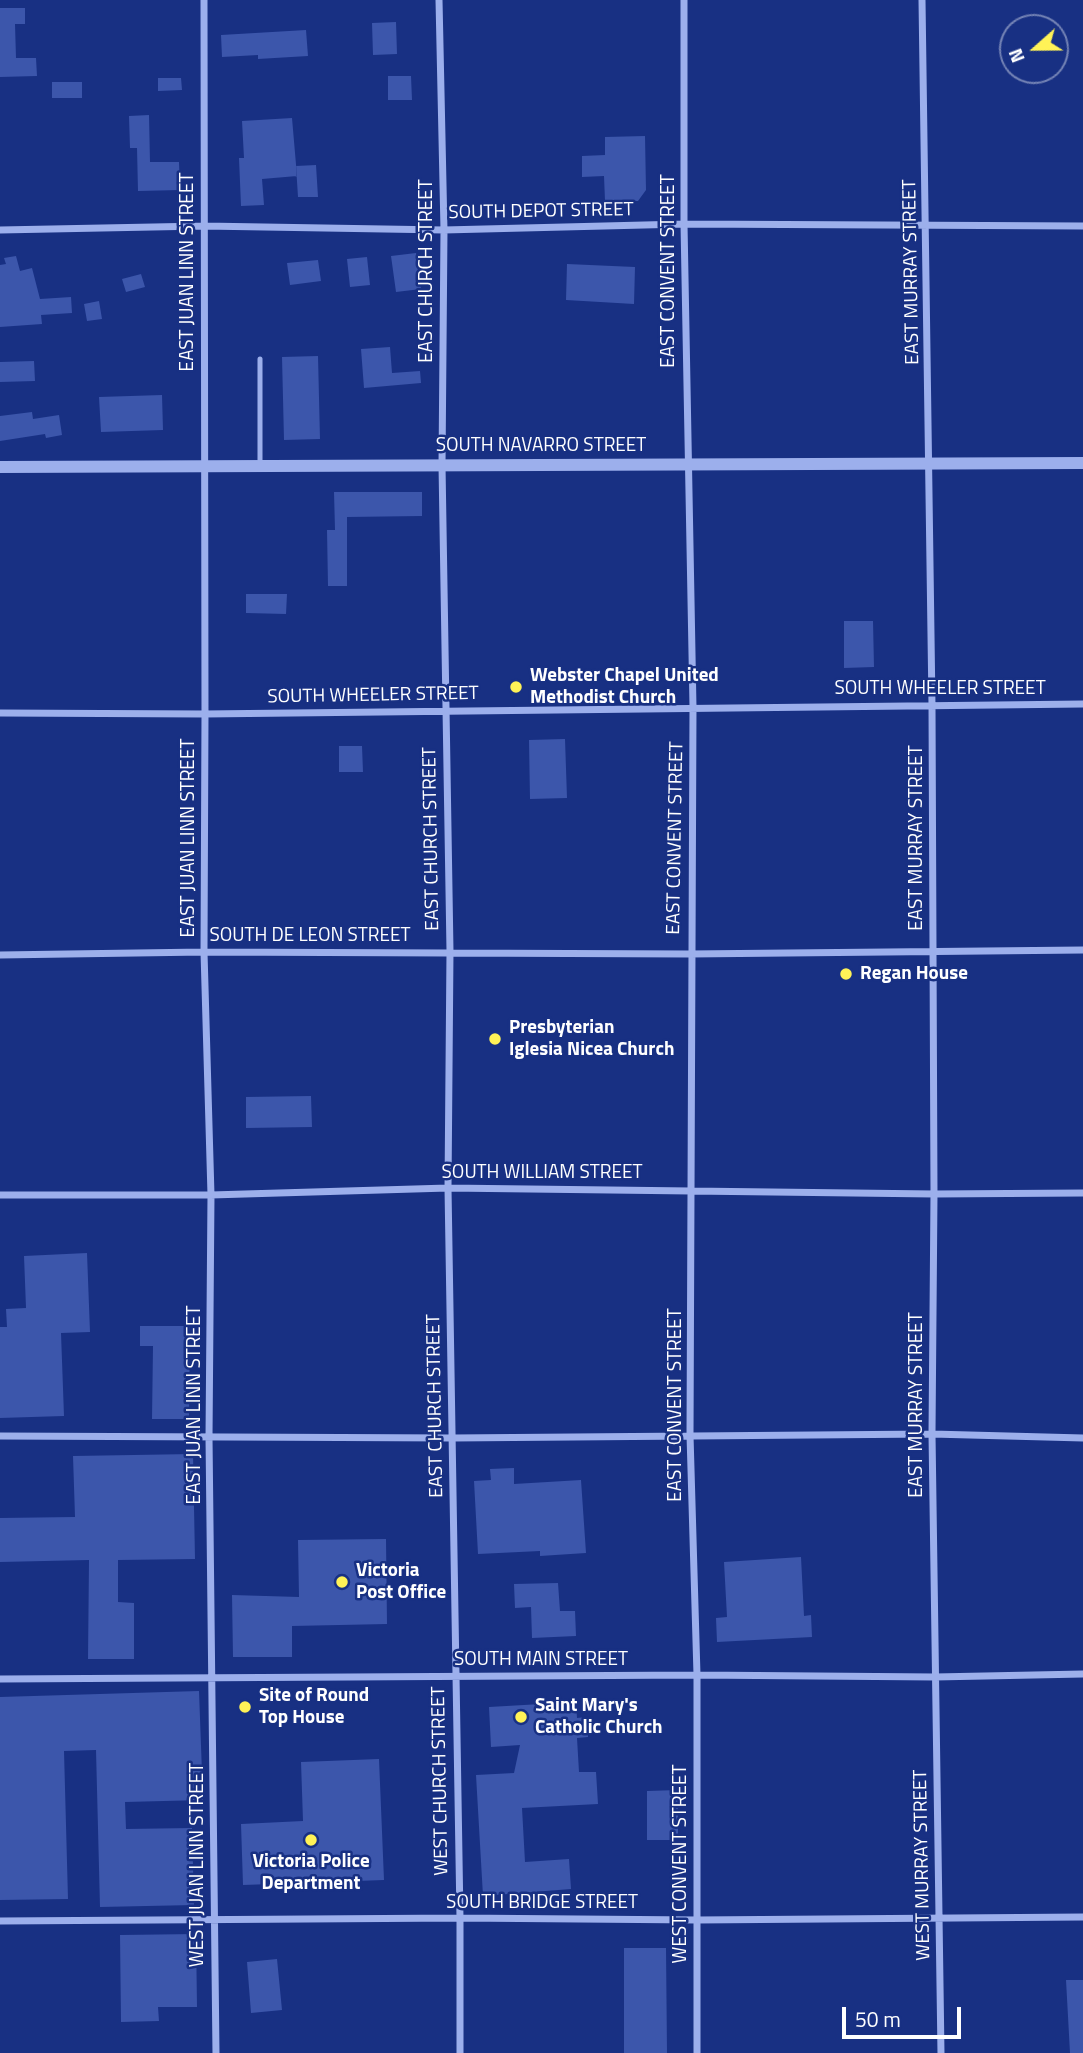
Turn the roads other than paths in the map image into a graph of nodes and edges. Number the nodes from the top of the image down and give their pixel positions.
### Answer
1 (204, 0) edge
2 (439, 0) edge
3 (684, 0) edge
4 (922, 0) edge
5 (684, 225) junction
6 (204, 226) junction
7 (927, 226) junction
8 (1083, 226) edge
9 (0, 230) edge
10 (444, 230) junction
11 (260, 359) dead end
12 (1083, 463) edge
13 (930, 464) junction
14 (687, 465) junction
15 (205, 466) junction
16 (260, 466) junction
17 (442, 466) junction
18 (0, 467) edge
19 (1083, 704) edge
20 (932, 705) junction
21 (693, 707) junction
22 (445, 710) junction
23 (0, 713) edge
24 (205, 714) junction
25 (1083, 950) edge
26 (450, 951) junction
27 (932, 951) junction
28 (204, 952) junction
29 (690, 954) junction
30 (0, 955) edge
31 (447, 1188) junction
32 (691, 1191) junction
33 (1083, 1193) edge
34 (934, 1194) junction
35 (0, 1195) edge
36 (211, 1195) junction
37 (932, 1434) junction
38 (691, 1435) junction
39 (0, 1436) edge
40 (209, 1437) junction
41 (453, 1438) junction
42 (1083, 1438) edge
43 (1083, 1674) edge
44 (697, 1675) junction
45 (212, 1677) junction
46 (455, 1677) junction
47 (935, 1677) junction
48 (0, 1679) edge
49 (940, 1917) junction
50 (1083, 1917) edge
51 (460, 1918) junction
52 (214, 1920) junction
53 (697, 1920) junction
54 (0, 1922) edge
55 (216, 2053) edge
56 (460, 2053) edge
57 (697, 2053) edge
58 (942, 2053) edge

1 - 6 street, EAST JUAN LINN STREET
2 - 10 street, EAST CHURCH STREET
3 - 5 street, EAST CONVENT STREET
4 - 7 street, EAST MURRAY STREET
5 - 7 street, SOUTH DEPOT STREET
5 - 10 street, SOUTH DEPOT STREET
5 - 14 street, EAST CONVENT STREET
6 - 9 street, SOUTH DEPOT STREET
6 - 10 street, SOUTH DEPOT STREET
6 - 15 street, EAST JUAN LINN STREET
7 - 8 street, SOUTH DEPOT STREET
7 - 13 street, EAST MURRAY STREET
10 - 17 street, EAST CHURCH STREET
11 - 16 lane
12 - 13 street, SOUTH NAVARRO STREET
13 - 14 street, SOUTH NAVARRO STREET
13 - 20 street, EAST MURRAY STREET
14 - 17 street, SOUTH NAVARRO STREET
14 - 21 street, EAST CONVENT STREET
15 - 16 street, SOUTH NAVARRO STREET
15 - 18 street, SOUTH NAVARRO STREET
15 - 24 street, EAST JUAN LINN STREET
16 - 17 street, SOUTH NAVARRO STREET
17 - 22 street, EAST CHURCH STREET
19 - 20 street, SOUTH WHEELER STREET
20 - 21 street, SOUTH WHEELER STREET
20 - 27 street, EAST MURRAY STREET
21 - 22 street, SOUTH WHEELER STREET
21 - 29 street, EAST CONVENT STREET
22 - 24 street, SOUTH WHEELER STREET
22 - 26 street, EAST CHURCH STREET
23 - 24 street, SOUTH WHEELER STREET
24 - 28 street, EAST JUAN LINN STREET
25 - 27 street, SOUTH DE LEON STREET
26 - 28 street, SOUTH DE LEON STREET
26 - 29 street, SOUTH DE LEON STREET
26 - 31 street, EAST CHURCH STREET
27 - 29 street, SOUTH DE LEON STREET
27 - 34 street, EAST MURRAY STREET
28 - 30 street, SOUTH DE LEON STREET
28 - 36 street, EAST JUAN LINN STREET
29 - 32 street, EAST CONVENT STREET
31 - 32 street, SOUTH WILLIAM STREET
31 - 36 street, SOUTH WILLIAM STREET
31 - 41 street, EAST CHURCH STREET
32 - 34 street, SOUTH WILLIAM STREET
32 - 38 street, EAST CONVENT STREET
33 - 34 street, SOUTH WILLIAM STREET
34 - 37 street, EAST MURRAY STREET
35 - 36 street, SOUTH WILLIAM STREET
36 - 40 street, EAST JUAN LINN STREET
37 - 38 street
37 - 42 street
37 - 47 street, EAST MURRAY STREET
38 - 41 street
38 - 44 street, EAST CONVENT STREET
39 - 40 street
40 - 41 street
40 - 45 street, EAST JUAN LINN STREET
41 - 46 street, EAST CHURCH STREET
43 - 47 street, SOUTH MAIN STREET
44 - 46 street, SOUTH MAIN STREET
44 - 47 street, SOUTH MAIN STREET
44 - 53 street, WEST CONVENT STREET
45 - 46 street, SOUTH MAIN STREET
45 - 48 street, SOUTH MAIN STREET
45 - 52 street, WEST JUAN LINN STREET
46 - 51 street, WEST CHURCH STREET
47 - 49 street, WEST MURRAY STREET
49 - 50 street, SOUTH BRIDGE STREET
49 - 53 street, SOUTH BRIDGE STREET
49 - 58 street, WEST MURRAY STREET
51 - 52 street, SOUTH BRIDGE STREET
51 - 53 street, SOUTH BRIDGE STREET
51 - 56 street, WEST CHURCH STREET
52 - 54 street, SOUTH BRIDGE STREET
52 - 55 street, WEST JUAN LINN STREET
53 - 57 street, WEST CONVENT STREET

